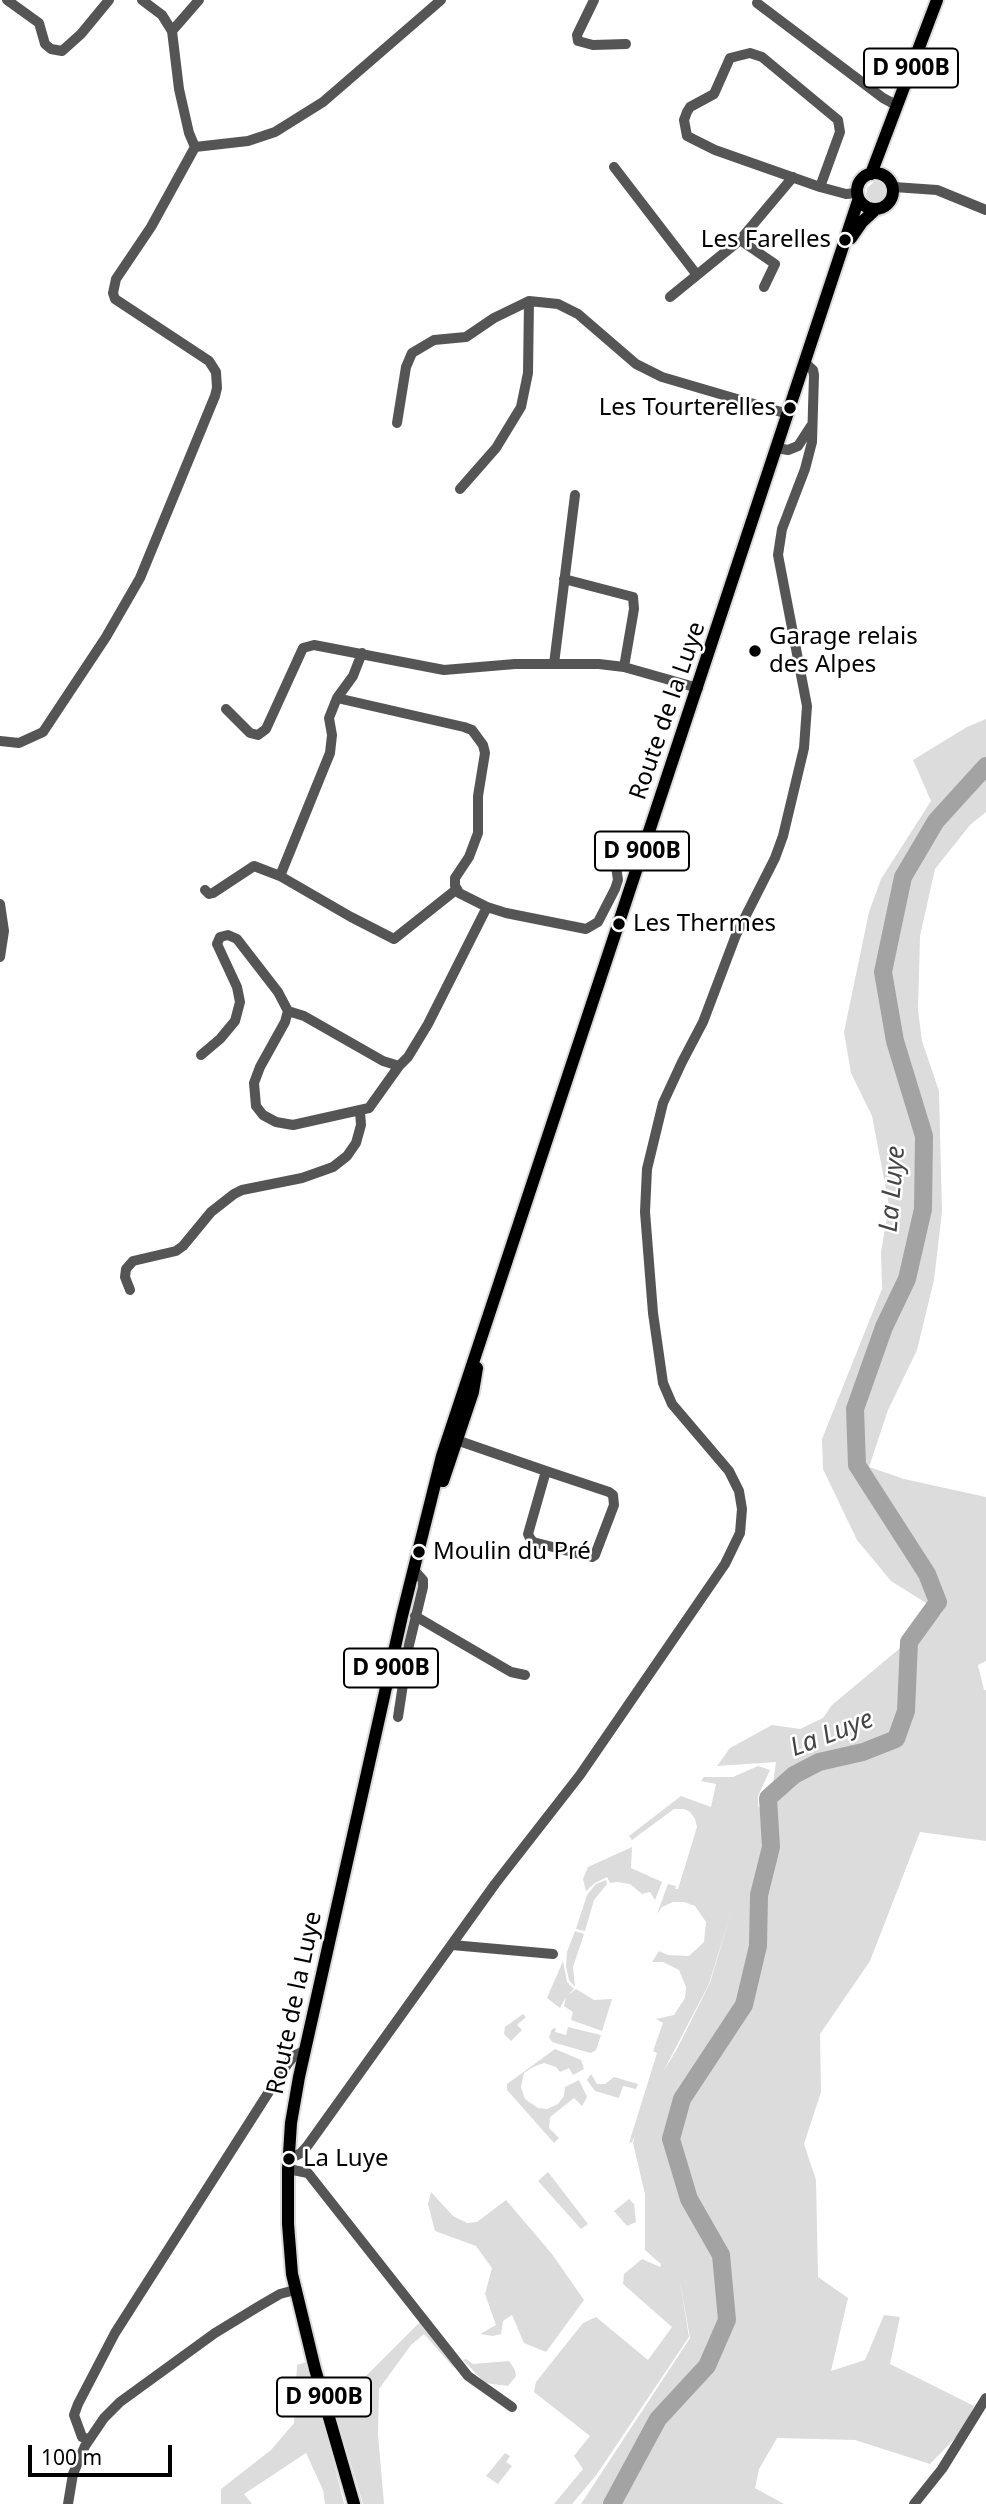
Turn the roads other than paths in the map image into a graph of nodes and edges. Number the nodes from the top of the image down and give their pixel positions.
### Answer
1 (7, 0) edge
2 (109, 0) edge
3 (142, 0) edge
4 (199, 0) edge
5 (441, 0) edge
6 (594, 0) edge
7 (937, 0) edge
8 (757, 3) dead end
9 (172, 31) junction
10 (626, 44) dead end
11 (896, 105) junction
12 (885, 137) junction
13 (195, 147) junction
14 (614, 167) dead end
15 (871, 174) junction
16 (793, 177) junction
17 (891, 182) junction
18 (820, 187) junction
19 (858, 197) junction
20 (876, 209) junction
21 (986, 210) edge
22 (740, 240) junction
23 (842, 254) junction
24 (697, 275) junction
25 (764, 287) dead end
26 (670, 297) dead end
27 (529, 301) junction
28 (804, 362) junction
29 (788, 414) junction
30 (813, 421) junction
31 (397, 423) dead end
32 (776, 448) junction
33 (460, 489) dead end
34 (575, 495) dead end
35 (564, 579) junction
36 (362, 653) junction
37 (554, 664) junction
38 (624, 667) junction
39 (698, 688) junction
40 (337, 698) junction
41 (226, 709) dead end
42 (0, 740) edge
43 (641, 855) junction
44 (280, 876) junction
45 (457, 889) junction
46 (205, 890) dead end
47 (0, 904) edge
48 (487, 907) junction
49 (0, 957) edge
50 (288, 1011) junction
51 (201, 1055) dead end
52 (398, 1066) junction
53 (360, 1111) junction
54 (130, 1290) dead end
55 (453, 1439) junction
56 (546, 1471) junction
57 (414, 1570) junction
58 (415, 1616) junction
59 (526, 1675) dead end
60 (398, 1717) dead end
61 (452, 1945) junction
62 (553, 1954) dead end
63 (304, 2051) junction
64 (288, 2164) junction
65 (295, 2290) junction
66 (986, 2398) edge
67 (512, 2407) dead end
68 (88, 2439) junction
69 (68, 2504) edge
70 (354, 2504) edge
71 (914, 2504) edge

1 - 2 street
3 - 9 street
4 - 9 street
5 - 13 street
6 - 10 street
7 - 11 main road, D 900B
8 - 11 street
9 - 13 street
11 - 12 main road, D 900B
12 - 15 main road, D 900B
12 - 17 main road, D 900B
13 - 42 street
14 - 24 street
15 - 17 main road
15 - 19 main road
16 - 18 street
16 - 18 street
16 - 22 street
17 - 20 main road
17 - 21 street
18 - 19 street
19 - 20 main road
19 - 23 main road, Route de la Luye / D 900B
20 - 23 main road, Route de la Luye / D 900B
22 - 24 street
22 - 25 street
23 - 28 main road, Route de la Luye / D 900B
24 - 26 street
27 - 29 street
27 - 31 street
27 - 33 street
28 - 29 main road, Route de la Luye / D 900B
28 - 30 street
29 - 32 main road, Route de la Luye / D 900B
30 - 32 street
30 - 61 street
32 - 39 main road, Route de la Luye / D 900B
34 - 35 street
35 - 37 street
35 - 38 street
36 - 37 street
36 - 40 street
36 - 41 street
37 - 38 street
38 - 39 street
39 - 43 main road, Route de la Luye / D 900B
40 - 44 street
40 - 45 street
43 - 48 street
43 - 55 main road, Route de la Luye / D 900B
44 - 45 street
44 - 46 street
45 - 48 street
47 - 49 street
48 - 52 street
50 - 51 street
50 - 52 street
50 - 53 street
52 - 53 street
53 - 54 street
55 - 56 street
55 - 57 main road, Route de la Luye / D 900B
56 - 56 street
57 - 58 street
57 - 63 main road, Route de la Luye / D 900B
58 - 59 street
58 - 60 street
61 - 62 street
61 - 64 street
63 - 64 main road, Route de la Luye / D 900B
63 - 68 street
64 - 65 main road, Route de la Luye / D 900B
64 - 67 street
65 - 68 street
65 - 70 main road, Route de la Luye / D 900B
66 - 71 street
68 - 69 street

